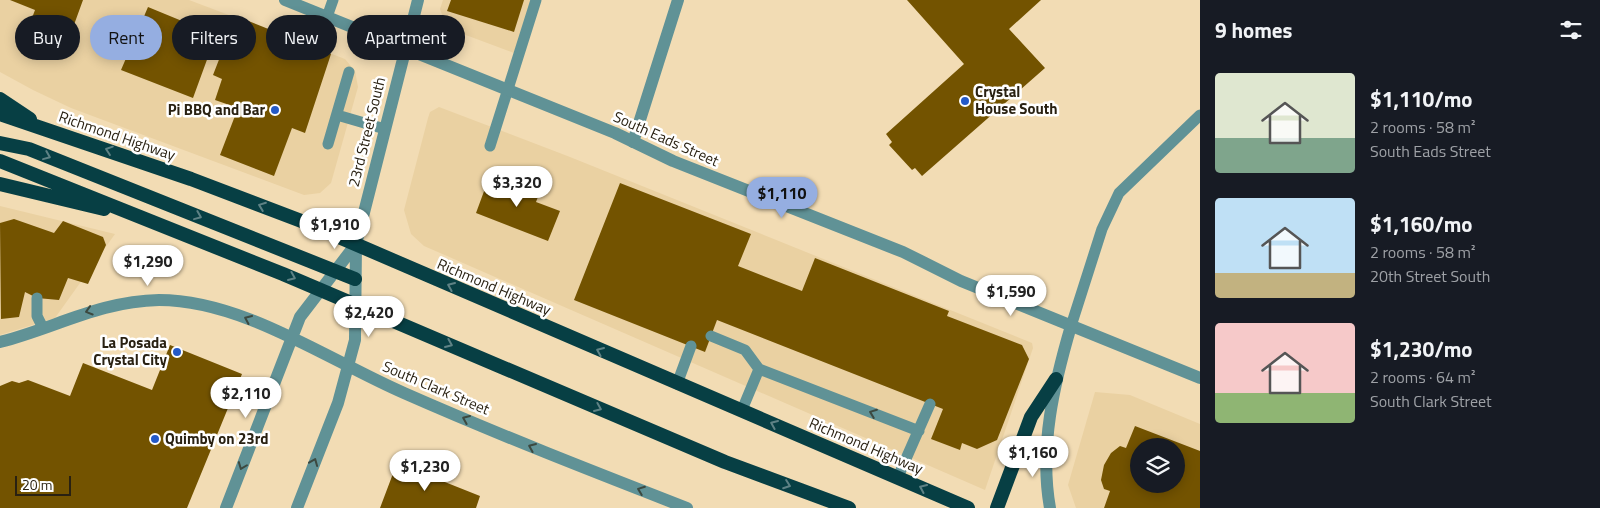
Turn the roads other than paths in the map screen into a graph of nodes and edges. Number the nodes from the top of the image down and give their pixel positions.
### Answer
1 (285, 0) edge
2 (332, 0) edge
3 (418, 0) edge
4 (536, 0) edge
5 (678, 0) edge
6 (322, 15) edge
7 (328, 15) edge
8 (414, 15) edge
9 (402, 60) edge
10 (432, 60) edge
11 (348, 72) dead end
12 (509, 91) junction
13 (0, 99) edge
14 (0, 114) edge
15 (337, 115) junction
16 (1200, 115) edge
17 (40, 127) junction
18 (385, 130) junction
19 (633, 142) junction
20 (0, 143) edge
21 (328, 144) dead end
22 (490, 146) dead end
23 (0, 161) edge
24 (0, 184) edge
25 (150, 220) junction
26 (356, 244) junction
27 (336, 272) junction
28 (355, 279) junction
29 (322, 290) junction
30 (37, 298) dead end
31 (355, 304) junction
32 (1071, 326) junction
33 (43, 328) junction
34 (711, 336) dead end
35 (292, 340) junction
36 (0, 342) edge
37 (691, 346) dead end
38 (348, 367) junction
39 (759, 369) junction
40 (1200, 378) edge
41 (1056, 379) junction
42 (677, 384) junction
43 (930, 404) dead end
44 (742, 410) junction
45 (919, 431) junction
46 (898, 477) junction
47 (226, 508) edge
48 (297, 508) edge
49 (687, 508) edge
50 (849, 508) edge
51 (968, 508) edge
52 (997, 508) edge
53 (1050, 508) edge

1 - 6 street, South Eads Street
2 - 7 lane
3 - 8 street, 23rd Street South
4 - 12 lane
5 - 19 street
9 - 18 street, 23rd Street South
10 - 12 street, South Eads Street
11 - 15 lane
12 - 19 street, South Eads Street
12 - 22 lane
13 - 17 highway
14 - 17 highway, Richmond Highway
15 - 18 lane
15 - 21 lane
16 - 32 lane
26 -> 17 highway, Richmond Highway
18 - 26 street, 23rd Street South
19 - 32 street, South Eads Street
20 -> 27 highway
23 - 25 highway
24 - 25 highway
25 -> 29 highway
26 - 27 street, 23rd Street South
26 - 28 street, 23rd Street South
42 -> 26 highway, Richmond Highway
27 - 28 highway
27 - 29 street, 23rd Street South
28 - 31 street, 23rd Street South
29 - 31 highway
29 - 35 street, 23rd Street South
30 - 33 lane
31 - 38 street, 23rd Street South
31 -> 50 highway
32 - 40 street, South Eads Street
32 - 41 street
35 -> 33 street, South Clark Street
33 - 36 street, South Clark Street
34 - 39 lane
35 - 38 street, South Clark Street
35 -> 47 street, 23rd Street South
37 - 42 lane
48 -> 38 street, 23rd Street South
49 -> 38 street, South Clark Street
39 - 44 lane
45 -> 39 lane
41 - 52 highway
41 - 53 street
42 - 44 highway, Richmond Highway
43 - 45 lane
46 -> 44 highway, Richmond Highway
45 - 46 lane
51 -> 46 highway, Richmond Highway

